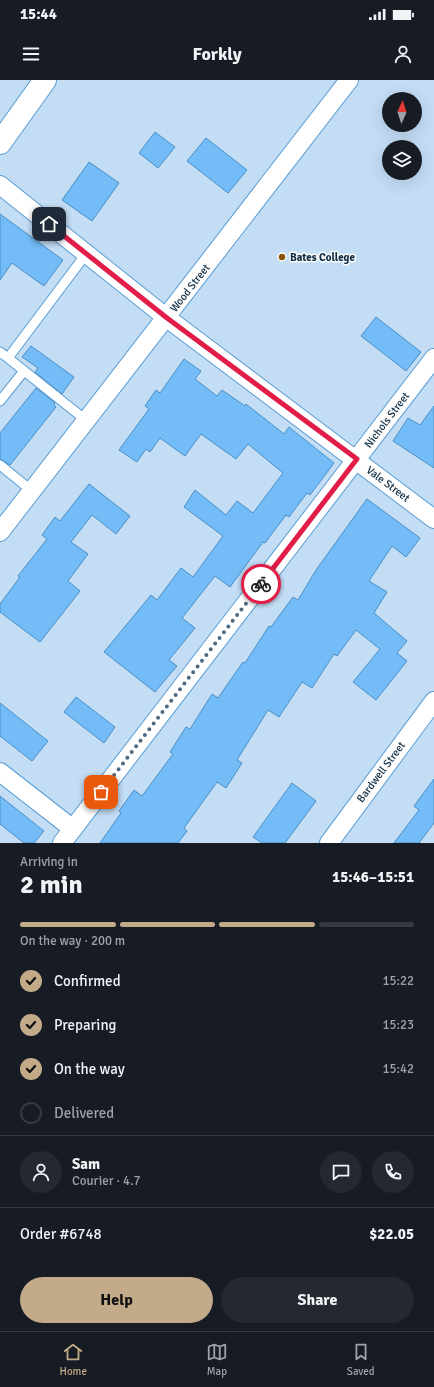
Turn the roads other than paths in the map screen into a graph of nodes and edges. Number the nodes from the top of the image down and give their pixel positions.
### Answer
1 (45, 80) edge
2 (349, 80) edge
3 (1, 140) edge
4 (0, 186) edge
5 (86, 254) junction
6 (167, 318) junction
7 (0, 352) edge
8 (8, 358) junction
9 (434, 358) edge
10 (24, 371) junction
11 (0, 401) edge
12 (87, 420) junction
13 (357, 459) junction
14 (0, 465) edge
15 (32, 491) junction
16 (434, 518) edge
17 (0, 532) edge
18 (434, 701) edge
19 (0, 772) edge
20 (68, 836) edge
21 (329, 843) edge

1 - 3 main road
2 - 6 street, Wood Street
4 - 5 street, Vale Street
5 - 6 street, Vale Street
5 - 8 lane
6 - 12 street, Wood Street
6 - 13 street, Vale Street
7 - 8 lane
8 - 10 lane
9 - 13 street, Nichols Street
10 - 11 lane
10 - 12 lane
12 - 15 street, Wood Street
13 - 16 street, Vale Street
13 - 20 street, Nichols Street
14 - 15 lane
15 - 17 street, Wood Street
18 - 21 street, Bardwell Street
19 - 20 street

